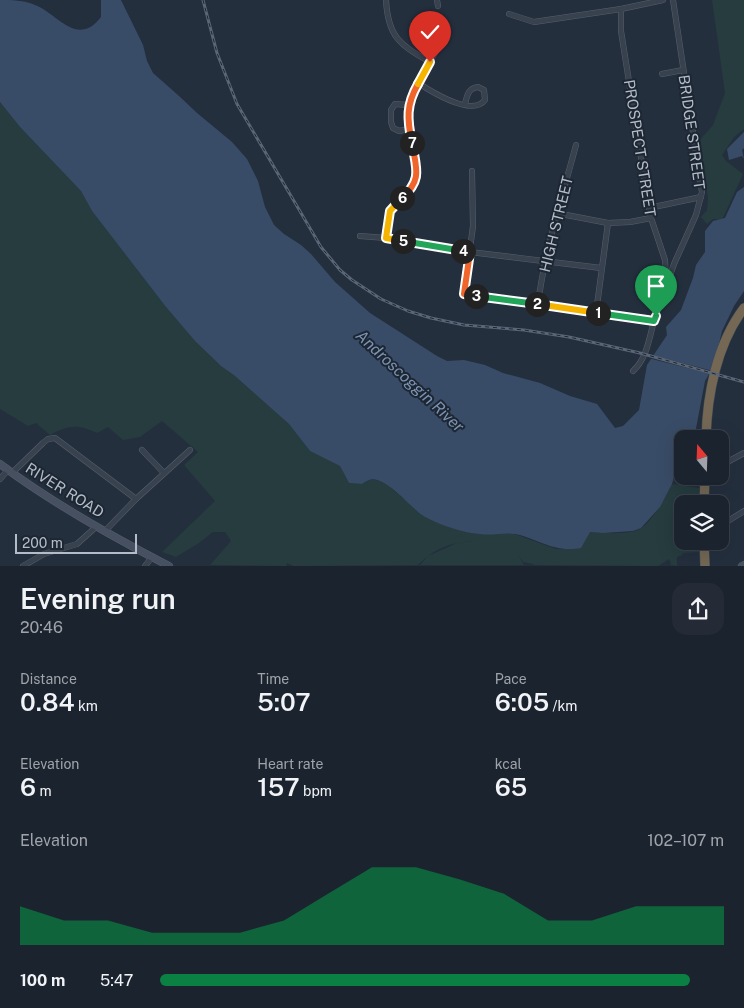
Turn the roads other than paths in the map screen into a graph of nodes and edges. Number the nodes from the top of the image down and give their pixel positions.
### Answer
1 (386, 0) edge
2 (663, 0) edge
3 (673, 0) edge
4 (621, 9) junction
5 (509, 14) dead end
6 (440, 22) dead end
7 (430, 62) junction
8 (683, 70) junction
9 (662, 74) dead end
10 (418, 84) junction
11 (465, 104) junction
12 (408, 105) junction
13 (409, 129) junction
14 (576, 144) dead end
15 (472, 171) dead end
16 (702, 197) junction
17 (649, 208) junction
18 (556, 213) junction
19 (651, 218) junction
20 (608, 223) junction
21 (360, 236) dead end
22 (386, 238) junction
23 (470, 252) junction
24 (545, 261) junction
25 (601, 268) junction
26 (666, 285) junction
27 (538, 304) junction
28 (744, 308) edge
29 (596, 313) junction
30 (655, 318) junction
31 (633, 370) dead end
32 (707, 430) edge
33 (142, 450) dead end
34 (190, 450) dead end
35 (744, 453) edge
36 (729, 461) edge
37 (0, 464) edge
38 (10, 472) junction
39 (164, 473) junction
40 (0, 479) edge
41 (136, 499) junction
42 (744, 511) edge
43 (729, 520) edge
44 (97, 526) junction
45 (105, 531) junction
46 (704, 550) edge
47 (152, 557) junction
48 (705, 565) edge
49 (23, 566) edge
50 (145, 566) edge
51 (169, 566) edge

1 - 7 street
2 - 4 street
3 - 8 street, BRIDGE STREET
4 - 5 street
4 - 17 street, PROSPECT STREET
6 - 7 street
7 - 10 street
8 - 9 street
8 - 16 street, BRIDGE STREET
10 - 11 street
10 - 12 street
11 - 11 street
12 - 13 street
12 - 13 street
13 - 22 street
14 - 18 street, HIGH STREET
15 - 23 street
16 - 17 street
16 - 26 street, BRIDGE STREET
17 - 19 street, PROSPECT STREET
18 - 20 street
18 - 24 street, HIGH STREET
19 - 20 street
19 - 26 street, PROSPECT STREET
20 - 25 street
21 - 22 street
22 - 23 street
23 - 24 street
23 - 27 street
24 - 25 street
24 - 27 street, HIGH STREET
25 - 29 street
26 - 30 street, BRIDGE STREET
27 - 29 street
28 - 32 highway
29 - 30 street
30 - 31 street, BRIDGE STREET
33 - 39 street
34 - 39 street
35 - 36 street
37 - 38 street, RIVER ROAD
38 - 40 street
38 - 41 street
38 - 44 street, RIVER ROAD
39 - 41 street
41 - 45 street
42 - 43 street
44 - 45 street, RIVER ROAD
44 - 49 street
45 - 47 street, RIVER ROAD
46 - 48 highway
47 - 50 street
47 - 51 street, RIVER ROAD

